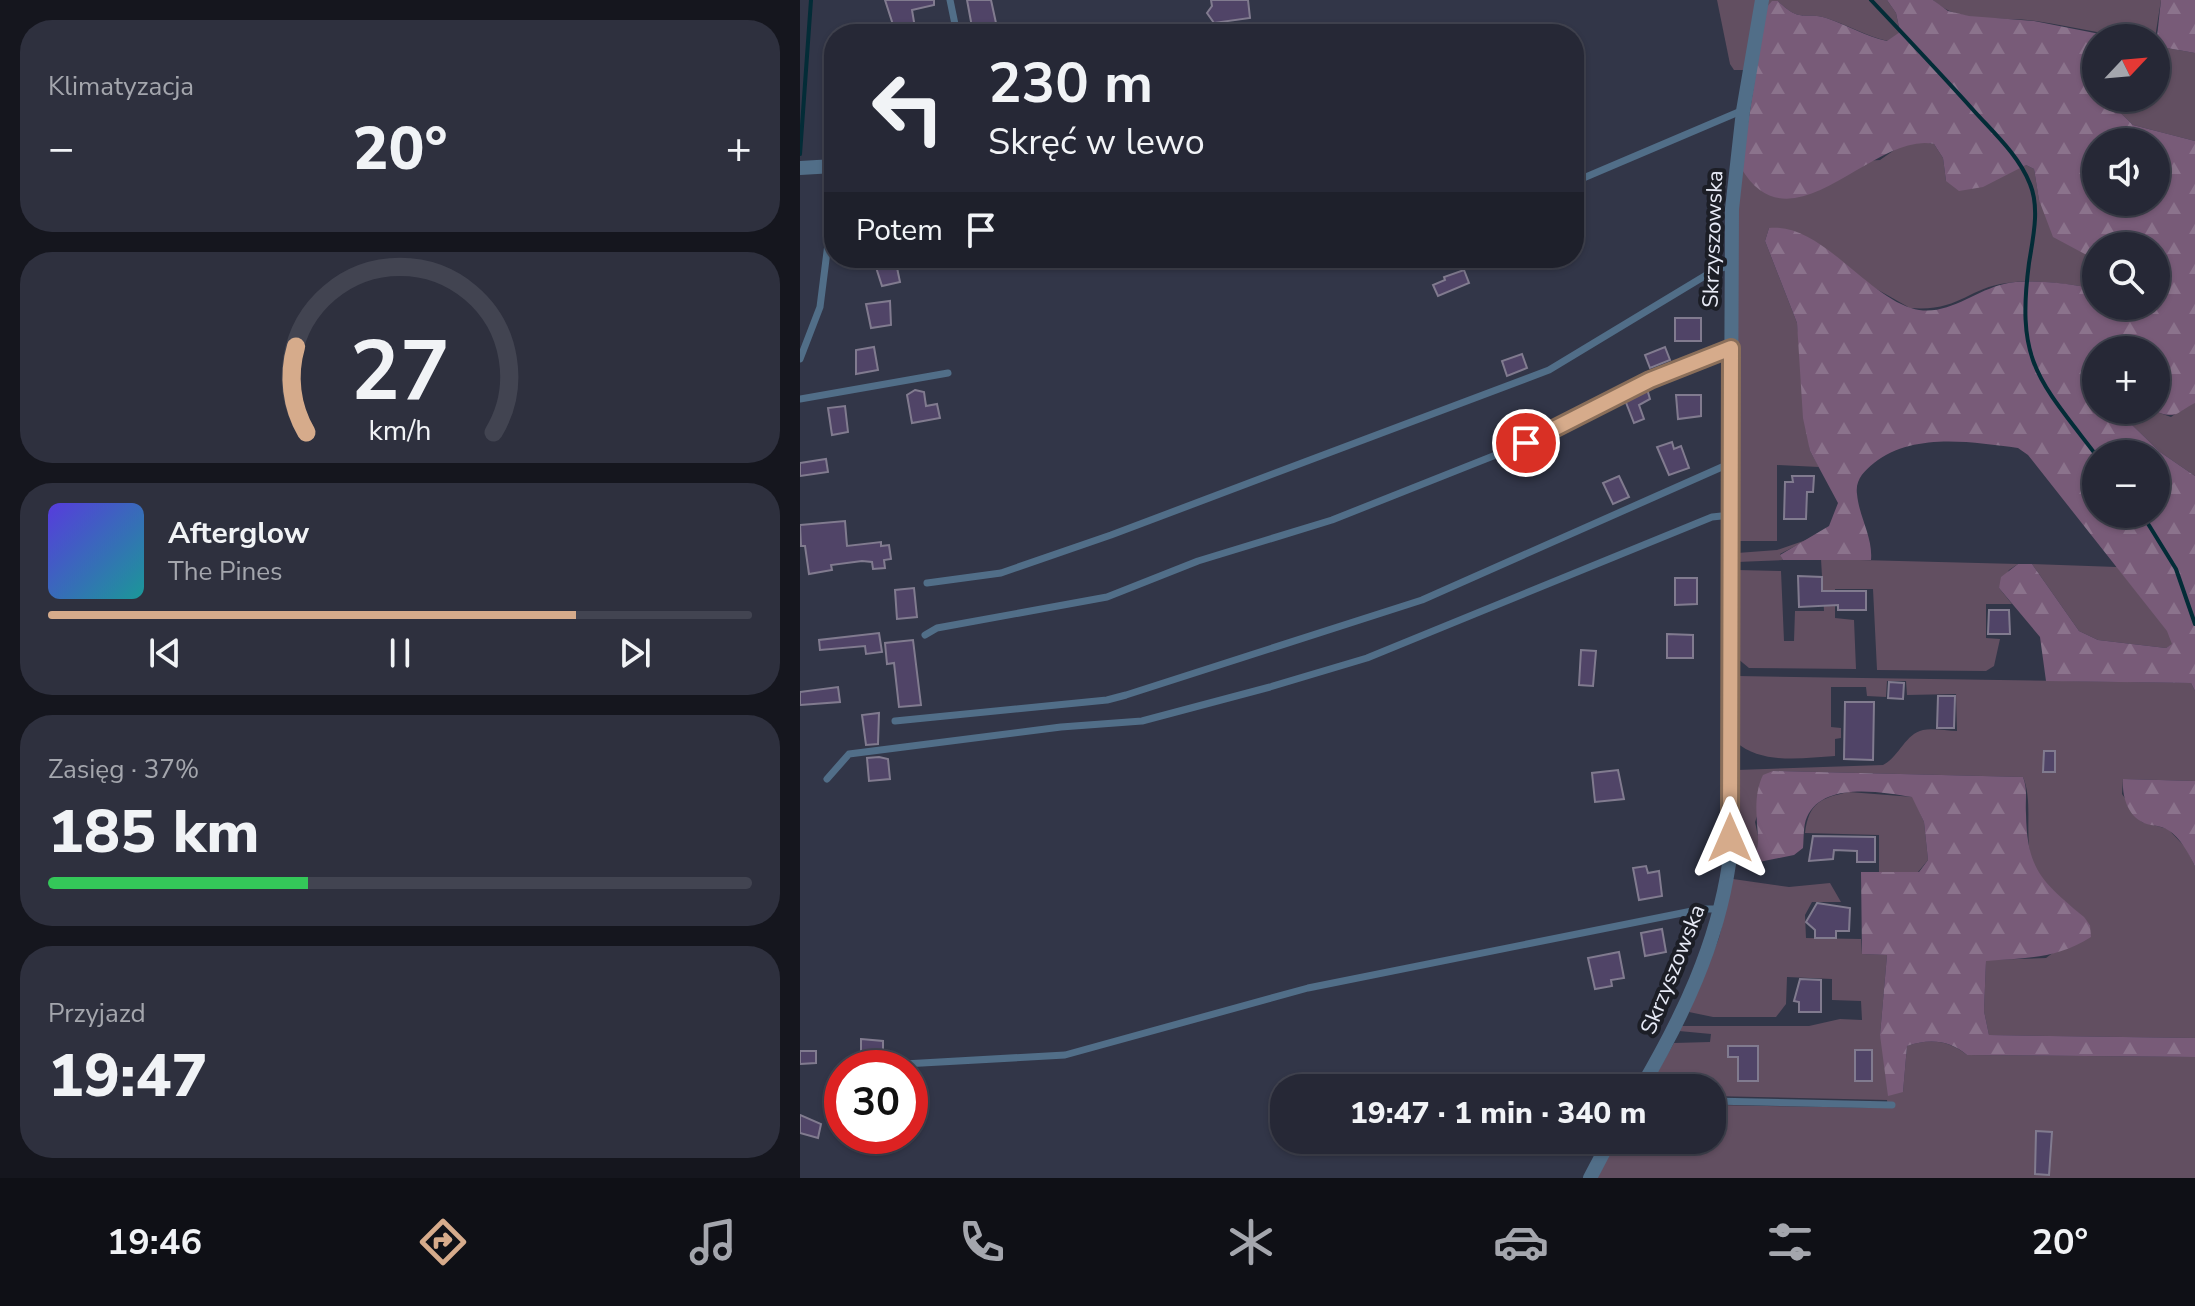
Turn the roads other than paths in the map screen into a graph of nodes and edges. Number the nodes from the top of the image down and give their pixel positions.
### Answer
1 (950, 0) edge
2 (1762, 0) edge
3 (955, 24) edge
4 (1743, 111) junction
5 (824, 167) edge
6 (800, 168) edge
7 (1584, 178) edge
8 (1731, 265) junction
9 (825, 268) edge
10 (1731, 348) junction
11 (800, 359) edge
12 (948, 373) dead end
13 (800, 399) edge
14 (1731, 463) junction
15 (1731, 515) junction
16 (927, 583) dead end
17 (925, 635) dead end
18 (895, 721) dead end
19 (827, 779) dead end
20 (1722, 909) junction
21 (928, 1063) edge
22 (1648, 1074) edge
23 (1726, 1101) edge
24 (1892, 1105) dead end
25 (1603, 1154) edge
26 (1590, 1178) edge

1 - 3 lane
2 - 4 street, Skrzyszowska
4 - 7 lane
4 - 8 street, Skrzyszowska
5 - 6 street
8 - 10 street, Skrzyszowska
8 - 16 lane
9 - 11 lane
10 - 14 street, Skrzyszowska
10 - 17 lane
12 - 13 lane
14 - 15 street, Skrzyszowska
14 - 18 lane
15 - 19 lane
15 - 20 street, Skrzyszowska
20 - 21 lane
20 - 22 street, Skrzyszowska
23 - 24 lane
25 - 26 street

